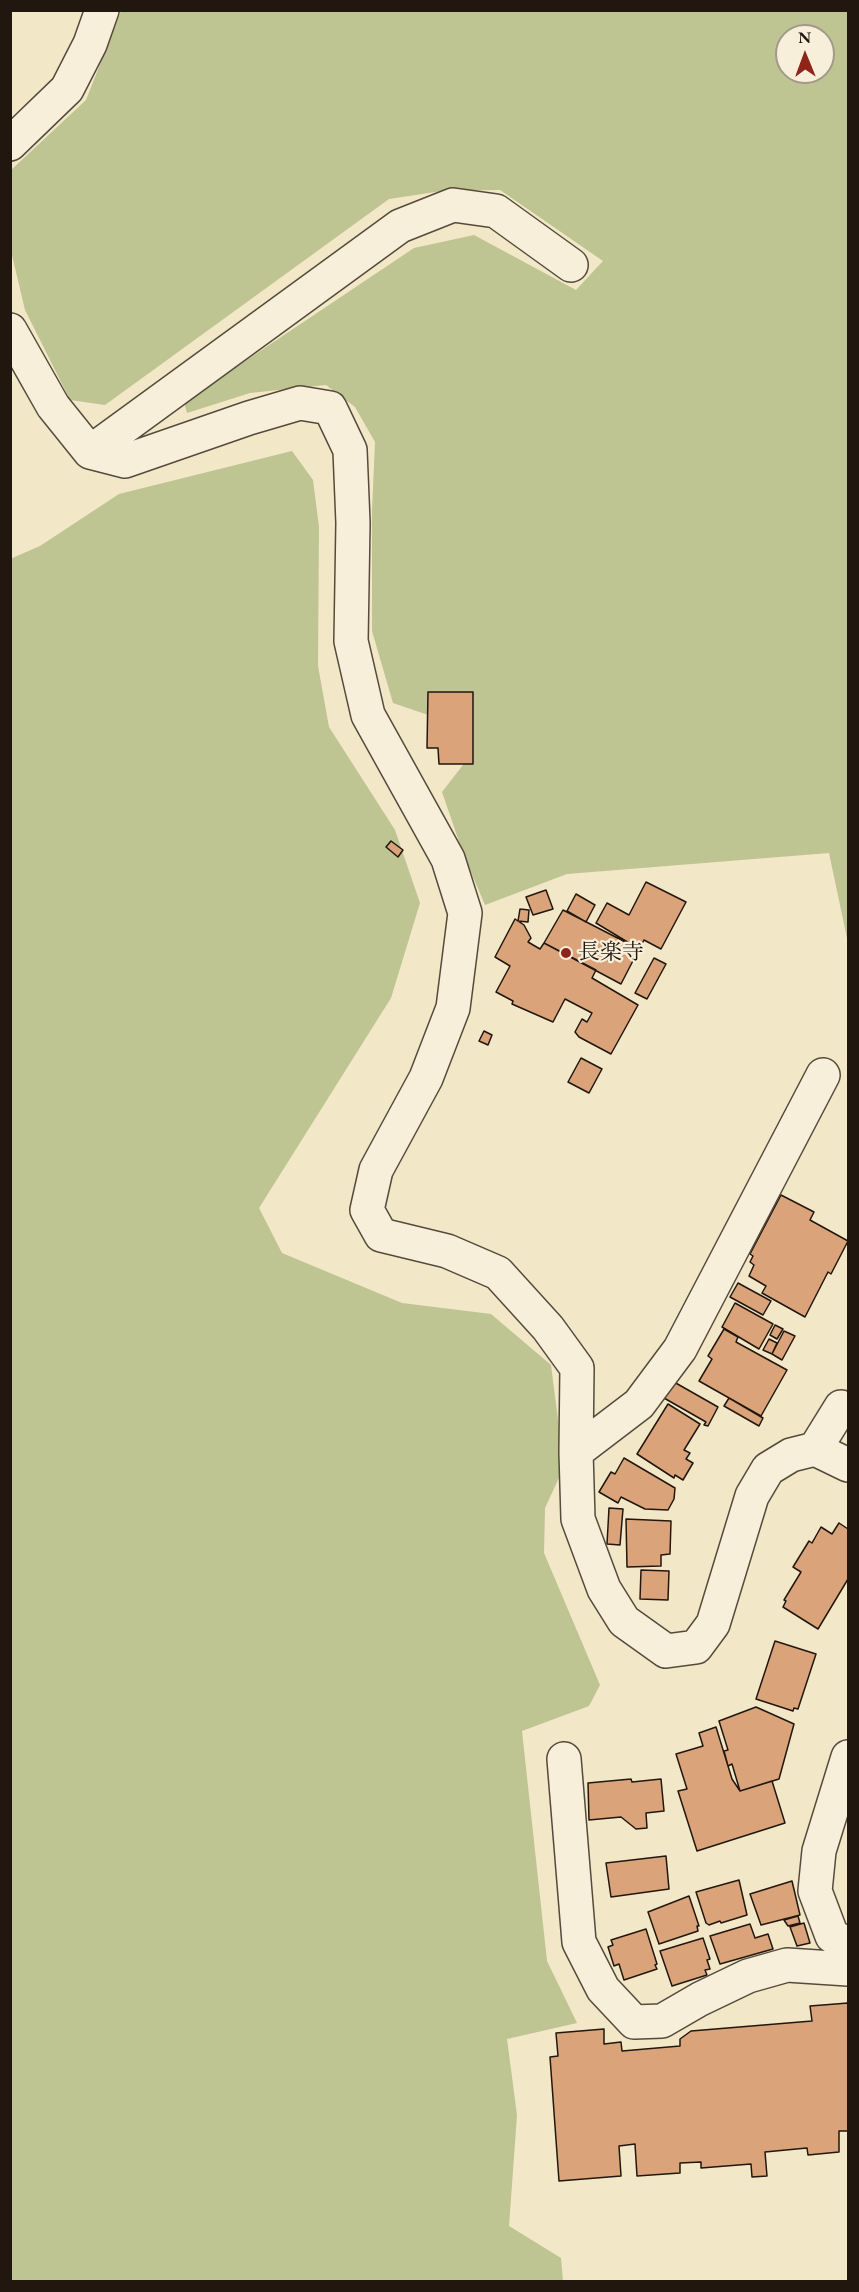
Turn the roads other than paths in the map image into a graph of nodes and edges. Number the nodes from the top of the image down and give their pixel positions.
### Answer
1 (102, 10) edge
2 (10, 144) edge
3 (571, 265) dead end
4 (10, 330) edge
5 (90, 452) junction
6 (823, 1075) dead end
7 (849, 1411) edge
8 (815, 1449) junction
9 (576, 1452) junction
10 (849, 1465) edge
11 (849, 1757) edge
12 (564, 1759) dead end
13 (849, 1944) edge
14 (849, 1969) edge

1 - 2 street
3 - 5 street
4 - 5 street
5 - 9 street
6 - 9 street
7 - 8 street
8 - 9 street
8 - 10 street
11 - 13 street
12 - 14 street

